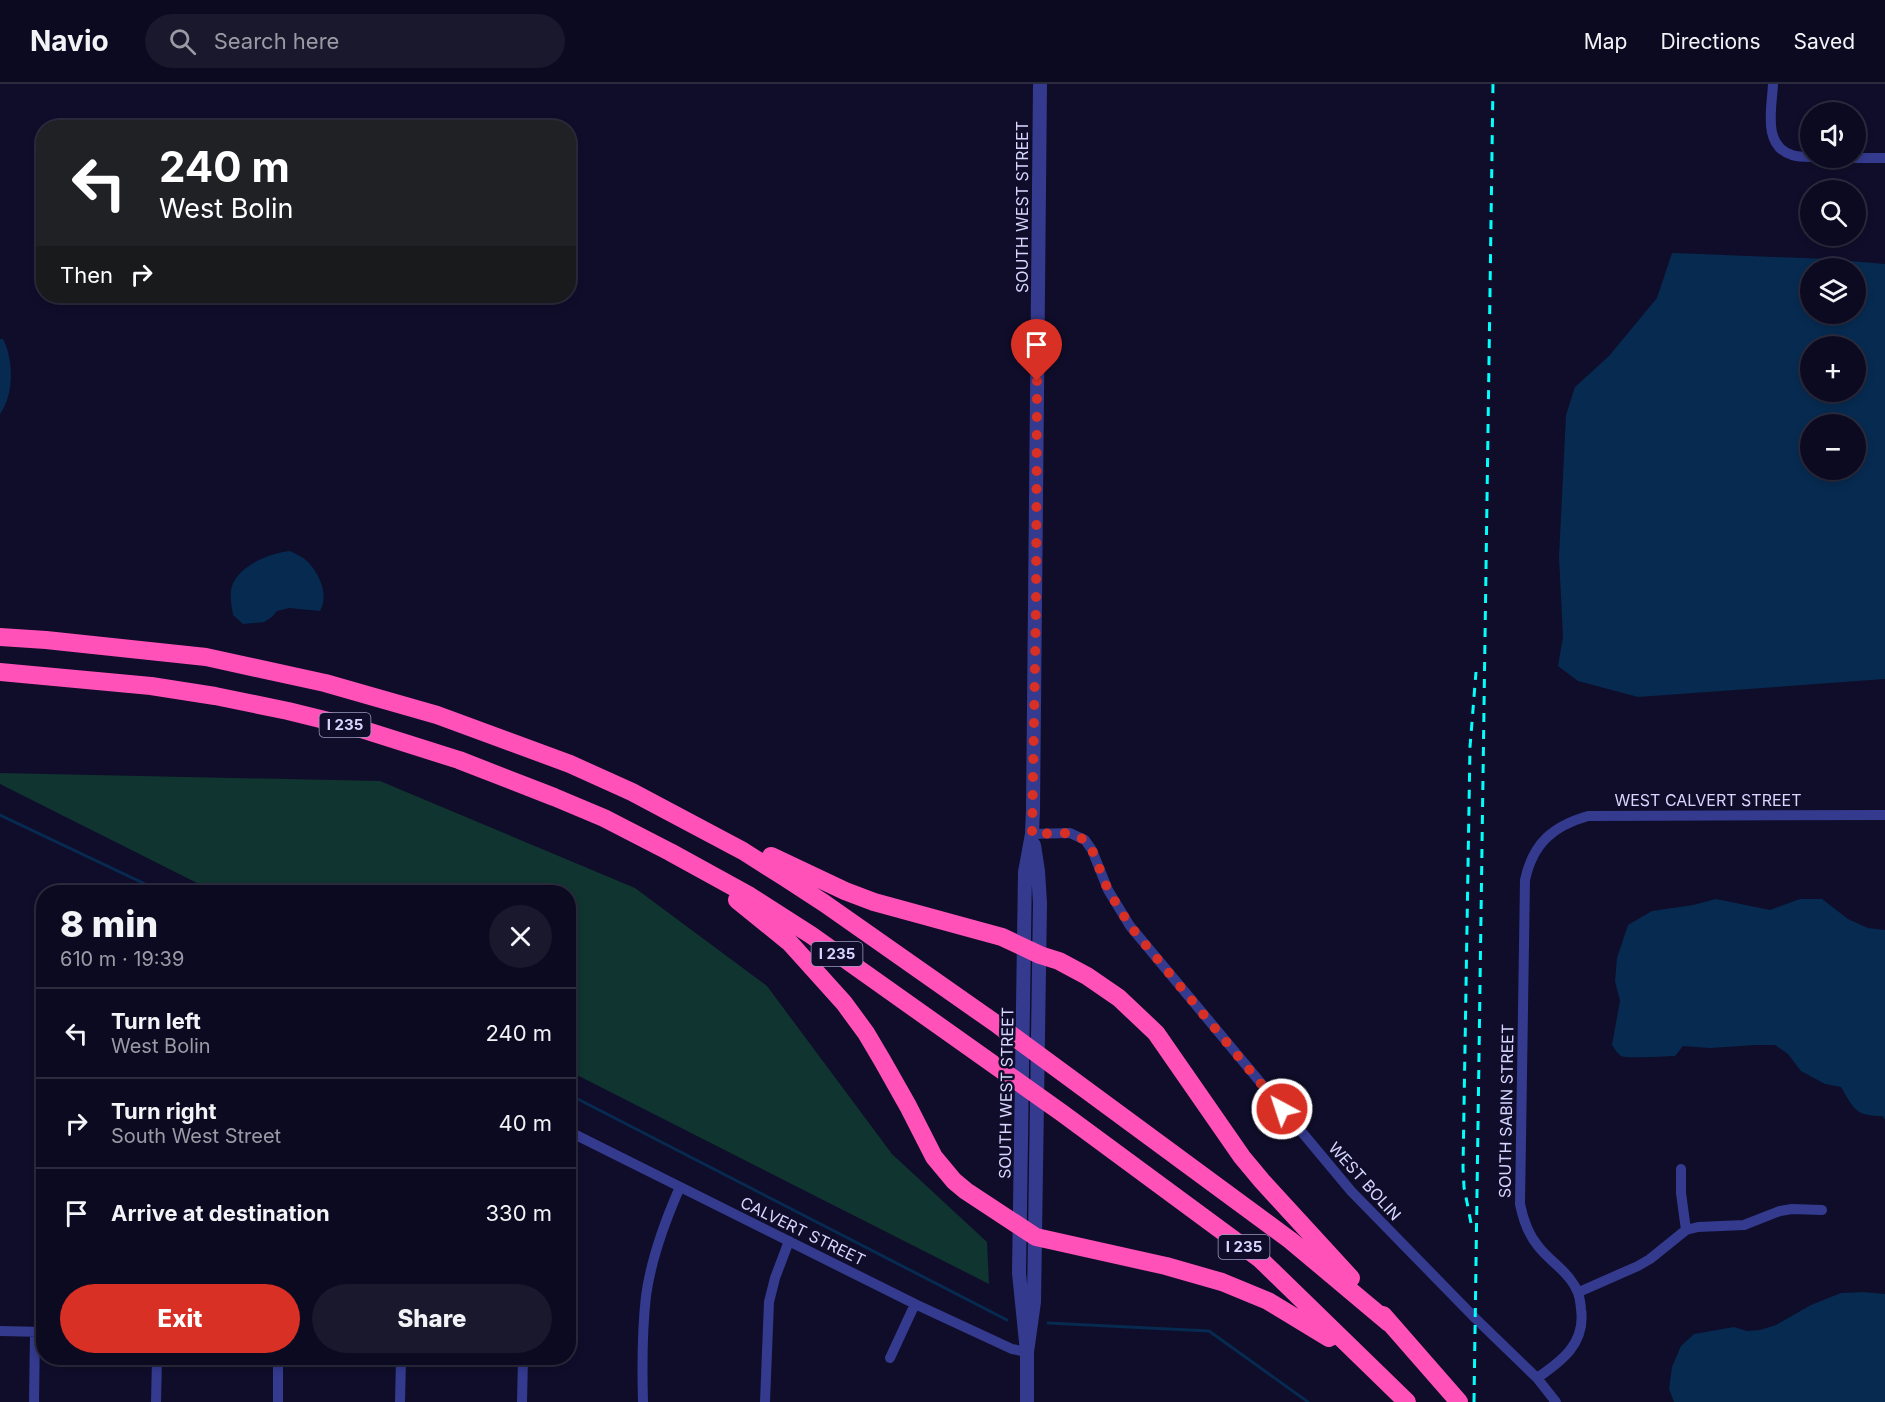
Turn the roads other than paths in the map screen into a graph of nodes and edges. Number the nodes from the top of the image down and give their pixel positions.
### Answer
1 (1040, 84) edge
2 (1773, 84) edge
3 (1800, 156) edge
4 (1866, 158) edge
5 (1885, 158) edge
6 (0, 637) edge
7 (0, 672) edge
8 (632, 792) junction
9 (1885, 815) edge
10 (1032, 834) junction
11 (1539, 844) joint
12 (670, 852) junction
13 (1032, 951) junction
14 (576, 1136) edge
15 (1681, 1168) dead end
16 (680, 1187) junction
17 (1822, 1210) dead end
18 (1686, 1230) junction
19 (1028, 1232) junction
20 (789, 1241) junction
21 (1579, 1292) junction
22 (915, 1304) junction
23 (1389, 1323) junction
24 (0, 1331) edge
25 (36, 1332) edge
26 (1027, 1352) junction
27 (1359, 1356) junction
28 (890, 1358) dead end
29 (37, 1365) edge
30 (157, 1365) edge
31 (278, 1365) edge
32 (401, 1365) edge
33 (523, 1365) edge
34 (1537, 1378) junction
35 (34, 1402) edge
36 (156, 1402) edge
37 (278, 1402) edge
38 (400, 1402) edge
39 (522, 1402) edge
40 (643, 1402) edge
41 (765, 1402) edge
42 (1027, 1402) edge
43 (1407, 1402) edge
44 (1459, 1402) edge
45 (1556, 1402) edge

1 - 10 street, SOUTH WEST STREET
2 - 3 street
4 - 5 street
6 - 8 highway, I 235
7 - 12 highway, I 235
8 - 13 highway
8 - 23 highway, I 235
9 - 11 street, WEST CALVERT STREET
10 - 13 street, SOUTH WEST STREET
10 - 34 street, WEST BOLIN
11 - 21 street, SOUTH SABIN STREET
12 - 19 highway
12 - 27 highway, I 235
13 - 19 street, SOUTH WEST STREET
13 - 23 highway
14 - 16 street, CALVERT STREET
15 - 18 street
16 - 20 street, CALVERT STREET
16 - 40 street
17 - 18 street
18 - 21 street
19 - 26 street, SOUTH WEST STREET
19 - 27 highway
20 - 22 street, CALVERT STREET
20 - 41 street
21 - 34 street
22 - 26 street, CALVERT STREET
22 - 28 street
23 - 44 highway, I 235
24 - 25 street
26 - 42 street, SOUTH WEST STREET
27 - 43 highway, I 235
29 - 35 street
30 - 36 street
31 - 37 street
32 - 38 street
33 - 39 street
34 - 45 street, WEST BOLIN

